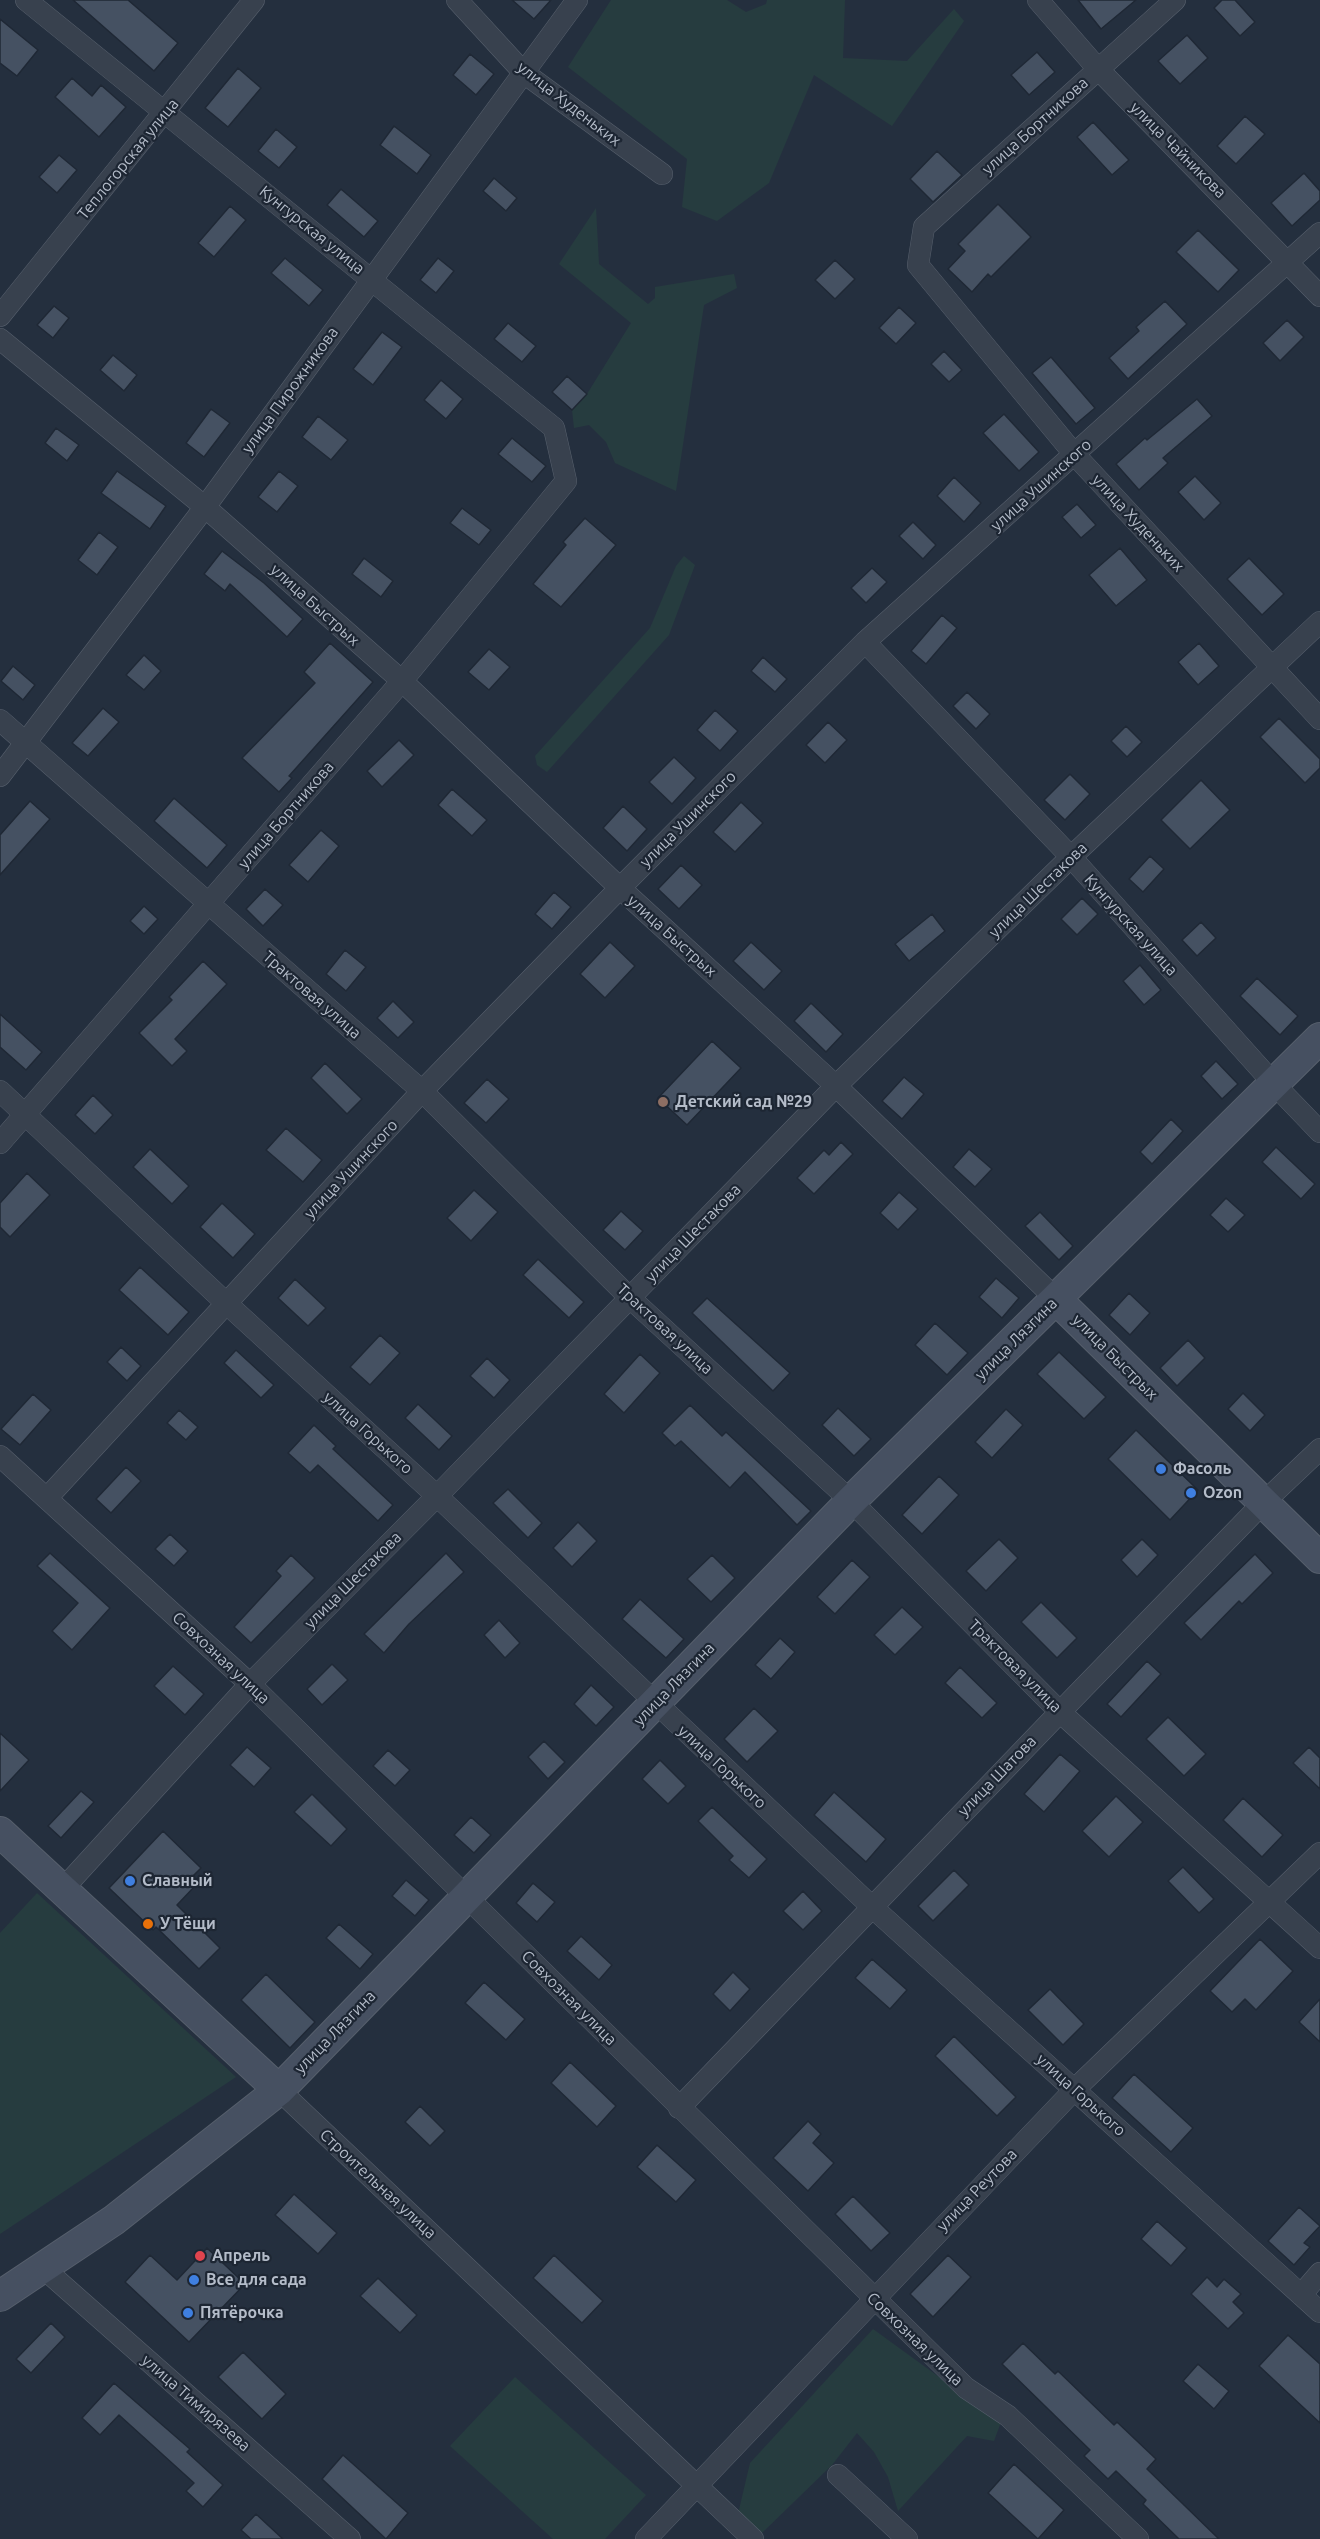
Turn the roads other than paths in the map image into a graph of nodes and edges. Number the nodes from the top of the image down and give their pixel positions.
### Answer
1 (26, 0) edge
2 (254, 0) edge
3 (457, 0) edge
4 (577, 0) edge
5 (1038, 0) edge
6 (1175, 0) edge
7 (1098, 69) junction
8 (524, 73) junction
9 (166, 111) junction
10 (662, 174) dead end
11 (1320, 233) edge
12 (1289, 263) junction
13 (918, 265) joint
14 (372, 278) junction
15 (1320, 296) edge
16 (0, 316) edge
17 (0, 339) edge
18 (1075, 455) junction
19 (566, 481) joint
20 (205, 507) junction
21 (1320, 622) edge
22 (865, 642) junction
23 (1271, 667) junction
24 (402, 681) junction
25 (1320, 719) edge
26 (0, 720) edge
27 (27, 743) junction
28 (0, 777) edge
29 (1071, 857) junction
30 (620, 888) junction
31 (209, 904) junction
32 (1320, 1038) edge
33 (1274, 1084) junction
34 (837, 1086) junction
35 (0, 1091) edge
36 (422, 1091) junction
37 (27, 1113) junction
38 (1320, 1132) edge
39 (0, 1143) edge
40 (629, 1297) junction
41 (1056, 1299) junction
42 (226, 1303) junction
43 (1320, 1449) edge
44 (0, 1456) edge
45 (437, 1496) junction
46 (47, 1498) junction
47 (851, 1502) junction
48 (1263, 1503) junction
49 (1320, 1558) edge
50 (250, 1684) junction
51 (655, 1704) junction
52 (1060, 1712) junction
53 (0, 1832) edge
54 (1320, 1853) edge
55 (62, 1890) junction
56 (468, 1896) junction
57 (1270, 1902) junction
58 (871, 1906) junction
59 (1320, 1948) edge
60 (1075, 2089) junction
61 (279, 2090) junction
62 (679, 2108) junction
63 (42, 2267) junction
64 (1320, 2273) edge
65 (1301, 2295) junction
66 (0, 2296) edge
67 (873, 2298) junction
68 (1320, 2312) edge
69 (838, 2475) dead end
70 (696, 2485) junction
71 (350, 2539) edge
72 (646, 2539) edge
73 (753, 2539) edge
74 (907, 2539) edge
75 (1138, 2539) edge

1 - 9 street, Кунгурская улица
2 - 9 street, Теплогорская улица
3 - 8 street, улица Худеньких
4 - 8 street, улица Пирожникова
5 - 7 street, улица Чайникова
6 - 7 street, улица Бортникова
7 - 12 street, улица Чайникова
7 - 13 street, улица Бортникова
8 - 10 street, улица Худеньких
8 - 14 street, улица Пирожникова
9 - 14 street, Кунгурская улица
9 - 16 street, Теплогорская улица
11 - 12 street, улица Ушинского
12 - 15 street, улица Чайникова
12 - 18 street, улица Ушинского
13 - 18 street, улица Худеньких
14 - 19 street, Кунгурская улица
14 - 20 street, улица Пирожникова
17 - 20 street, улица Быстрых
18 - 22 street, улица Ушинского
18 - 23 street, улица Худеньких
19 - 24 street, улица Бортникова
20 - 24 street, улица Быстрых
20 - 27 street, улица Пирожникова
21 - 23 street, улица Шестакова
22 - 29 street, Кунгурская улица
22 - 30 street, улица Ушинского
23 - 25 street, улица Худеньких
23 - 29 street, улица Шестакова
24 - 30 street, улица Быстрых
24 - 31 street, улица Бортникова
26 - 27 street, Трактовая улица
27 - 28 street, улица Пирожникова
27 - 31 street, Трактовая улица
29 - 33 street, Кунгурская улица
29 - 34 street, улица Шестакова
30 - 34 street, улица Быстрых
30 - 36 street, улица Ушинского
31 - 36 street, Трактовая улица
31 - 37 street, улица Бортникова
32 - 33 main road, улица Лязгина
33 - 38 street, Кунгурская улица
33 - 41 main road, улица Лязгина
34 - 40 street, улица Шестакова
34 - 41 street, улица Быстрых
35 - 37 street, улица Горького
36 - 40 street, Трактовая улица
36 - 42 street, улица Ушинского
37 - 39 street, улица Бортникова
37 - 42 street, улица Горького
40 - 45 street, улица Шестакова
40 - 47 street, Трактовая улица
41 - 47 main road, улица Лязгина
41 - 48 main road, улица Быстрых
42 - 45 street, улица Горького
42 - 46 street, улица Ушинского
43 - 48 street, улица Шатова
44 - 46 street, Совхозная улица
45 - 50 street, улица Шестакова
45 - 51 street, улица Горького
46 - 50 street, Совхозная улица
47 - 51 main road, улица Лязгина
47 - 52 street, Трактовая улица
48 - 49 main road, улица Быстрых
48 - 52 street, улица Шатова
50 - 55 street, улица Шестакова
50 - 56 street, Совхозная улица
51 - 56 main road, улица Лязгина
51 - 58 street, улица Горького
52 - 57 street, Трактовая улица
52 - 58 street, улица Шатова
53 - 55 main road, Строительная улица
54 - 57 street, улица Реутова
55 - 61 main road, Строительная улица
56 - 61 main road, улица Лязгина
56 - 62 street, Совхозная улица
57 - 59 street, Трактовая улица
57 - 60 street, улица Реутова
58 - 60 street, улица Горького
58 - 62 street, улица Шатова
60 - 65 street, улица Горького
60 - 67 street, улица Реутова
61 - 63 main road, улица Лязгина
61 - 70 street, Строительная улица
62 - 67 street, Совхозная улица
63 - 66 main road, улица Лязгина
63 - 71 street, улица Тимирязева
64 - 65 street
65 - 68 street, улица Горького
67 - 70 street, улица Реутова
67 - 75 street, Совхозная улица
69 - 74 street
70 - 72 street, улица Реутова
70 - 73 street, Строительная улица

